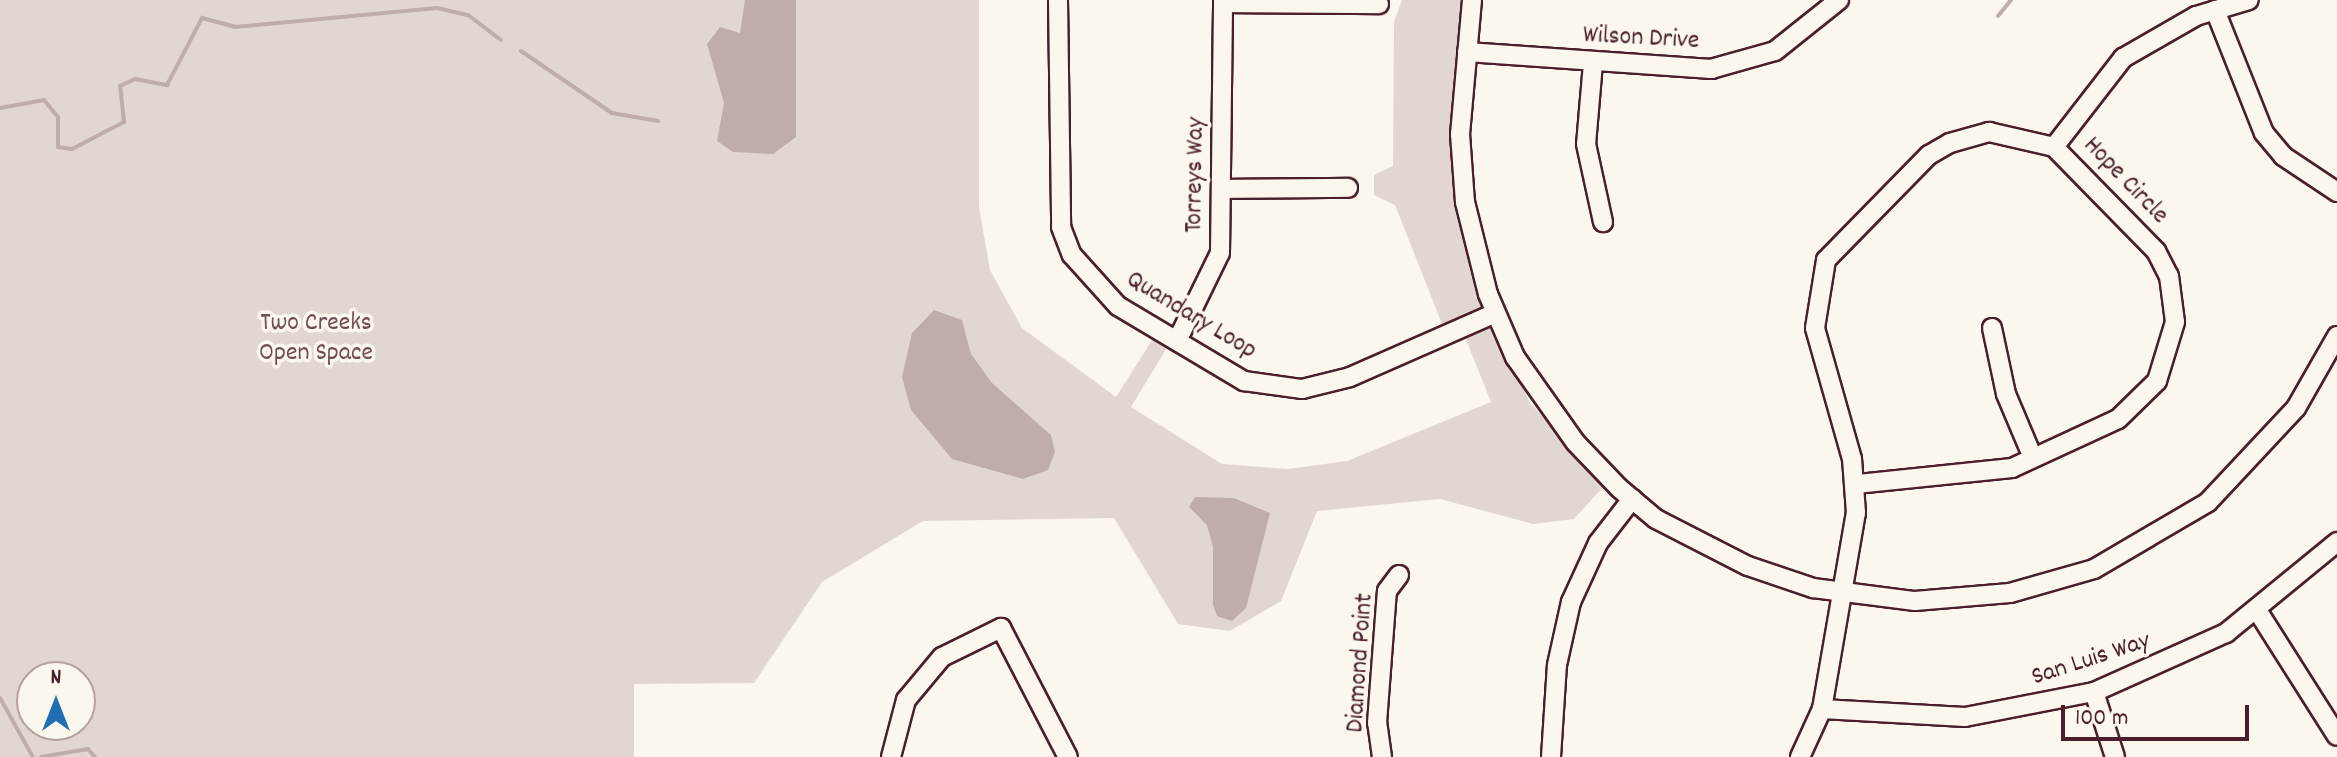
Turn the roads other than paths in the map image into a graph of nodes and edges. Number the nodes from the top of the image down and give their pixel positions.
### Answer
1 (1058, 0) edge
2 (1472, 0) edge
3 (1839, 0) edge
4 (2249, 0) edge
5 (1223, 2) edge
6 (1379, 4) dead end
7 (2215, 10) junction
8 (1467, 52) junction
9 (1593, 63) junction
10 (2054, 147) junction
11 (1348, 188) dead end
12 (1223, 189) junction
13 (2337, 192) edge
14 (1603, 222) dead end
15 (1496, 313) junction
16 (1992, 328) dead end
17 (2337, 336) edge
18 (1177, 341) junction
19 (2033, 458) junction
20 (1856, 484) junction
21 (1632, 499) junction
22 (2337, 542) edge
23 (1399, 575) dead end
24 (1842, 594) junction
25 (2257, 610) junction
26 (2094, 692) junction
27 (1822, 709) junction
28 (2337, 736) edge
29 (891, 757) edge
30 (1068, 757) edge
31 (1382, 757) edge
32 (1551, 757) edge
33 (1800, 757) edge
34 (2115, 757) edge

1 - 18 street, Quandary Loop
2 - 8 street
3 - 9 street, Wilson Drive
4 - 7 street
5 - 6 street
5 - 12 street, Torreys Way
7 - 10 street
7 - 13 street
8 - 9 street, Wilson Drive
8 - 15 street
9 - 14 street
10 - 19 street, Hope Circle
10 - 20 street, Hope Circle
11 - 12 street
12 - 18 street, Torreys Way
15 - 18 street, Quandary Loop
15 - 21 street
16 - 19 street
17 - 24 street
19 - 20 street, Hope Circle
20 - 24 street, Hope Circle
21 - 24 street
21 - 32 street
22 - 25 street, San Luis Way
23 - 31 street, Diamond Point
24 - 27 street, Hope Circle
25 - 26 street, San Luis Way
25 - 28 street
26 - 27 street, San Luis Way
26 - 34 street
27 - 33 street, Hope Circle
29 - 30 street

